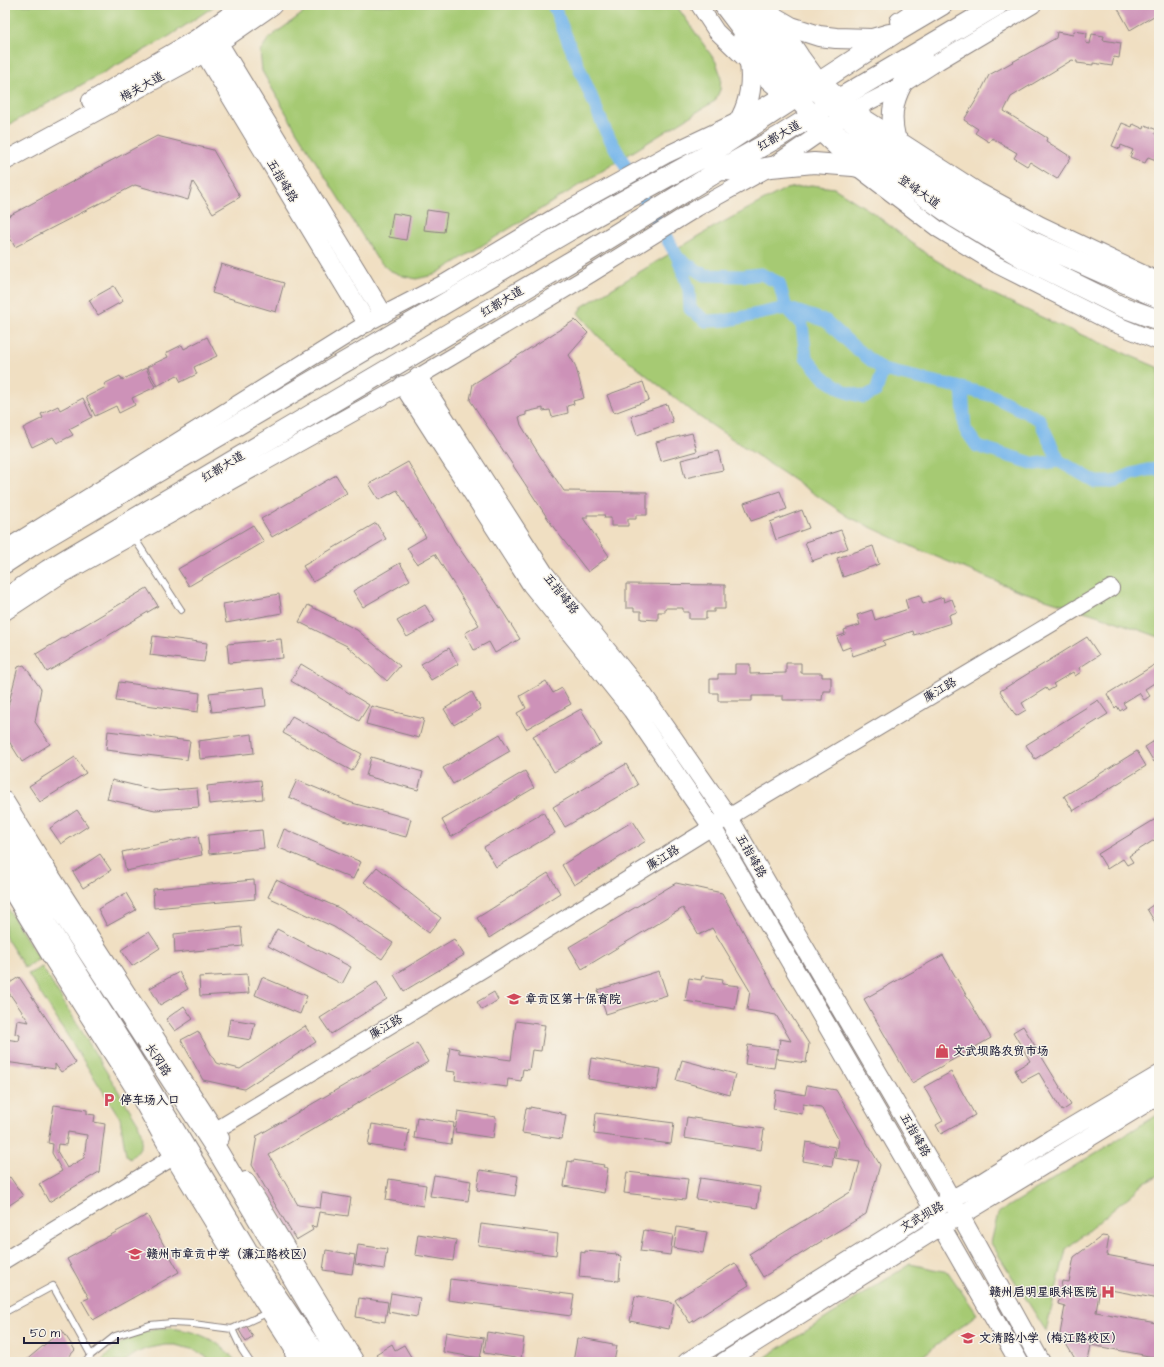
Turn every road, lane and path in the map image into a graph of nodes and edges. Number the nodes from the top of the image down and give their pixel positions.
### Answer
1 (244, 5) edge
2 (273, 5) edge
3 (699, 5) edge
4 (753, 5) edge
5 (922, 5) edge
6 (942, 5) edge
7 (998, 5) edge
8 (1033, 5) edge
9 (734, 8) edge
10 (772, 13) edge
11 (898, 31) junction
12 (872, 39) junction
13 (207, 41) junction
14 (931, 45) junction
15 (751, 64) junction
16 (900, 86) junction
17 (802, 88) junction
18 (842, 107) junction
19 (740, 120) junction
20 (816, 124) junction
21 (894, 138) junction
22 (5, 149) edge
23 (5, 161) edge
24 (714, 162) junction
25 (897, 165) junction
26 (771, 166) junction
27 (856, 166) junction
28 (563, 223) junction
29 (1159, 281) edge
30 (1159, 298) edge
31 (384, 314) junction
32 (1159, 320) edge
33 (367, 323) junction
34 (1159, 342) edge
35 (410, 381) junction
36 (133, 536) junction
37 (5, 549) edge
38 (5, 563) edge
39 (1111, 588) dead end
40 (5, 599) edge
41 (181, 610) dead end
42 (5, 612) edge
43 (5, 800) edge
44 (729, 818) junction
45 (5, 824) edge
46 (712, 827) junction
47 (5, 859) edge
48 (5, 881) edge
49 (146, 1041) junction
50 (131, 1058) junction
51 (180, 1075) junction
52 (1159, 1075) edge
53 (1159, 1095) edge
54 (141, 1100) junction
55 (216, 1130) junction
56 (173, 1157) junction
57 (950, 1200) junction
58 (960, 1216) junction
59 (937, 1218) junction
60 (226, 1244) junction
61 (5, 1260) edge
62 (260, 1272) junction
63 (5, 1312) edge
64 (269, 1312) junction
65 (232, 1329) junction
66 (91, 1354) junction
67 (302, 1359) edge
68 (86, 1362) edge
69 (250, 1362) edge
70 (320, 1362) edge
71 (342, 1362) edge
72 (356, 1362) edge
73 (687, 1362) edge
74 (724, 1362) edge
75 (1019, 1362) edge
76 (1041, 1362) edge

1 - 13 main road, 梅关大道
2 - 13 main road, 梅关大道
3 - 15 street
4 - 10 main road
5 - 12 street
6 - 11 main road, 红都大道
7 - 14 main road, 红都大道
8 - 16 street
9 - 15 main road
9 - 17 main road, 登峰大道
10 - 12 main road
10 - 17 street
11 - 12 main road
11 - 17 main road, 红都大道
12 - 17 street
13 - 22 main road, 梅关大道
13 - 23 main road, 梅关大道
13 - 31 main road
13 - 33 main road, 五指峰路
14 - 16 main road
14 - 18 main road, 红都大道
15 - 17 street
15 - 19 main road
16 - 18 street
16 - 21 main road
17 - 18 main road, 登峰大道
17 - 19 street
17 - 20 main road, 登峰大道
17 - 24 main road, 红都大道
18 - 20 main road, 红都大道
18 - 21 street
18 - 25 main road, 登峰大道
19 - 24 main road
19 - 28 street
20 - 24 main road, 红都大道
20 - 25 main road, 登峰大道
20 - 26 street
20 - 27 street
21 - 25 main road
21 - 29 street
24 - 26 main road
24 - 28 main road, 红都大道
24 - 40 main road, 红都大道
25 - 27 main road
25 - 30 main road, 登峰大道
25 - 32 main road, 登峰大道
26 - 27 main road
26 - 35 street
27 - 34 street
28 - 31 street
28 - 38 main road, 红都大道
31 - 33 street
33 - 37 street
35 - 36 street
35 - 44 main road, 五指峰路
35 - 46 main road, 五指峰路
36 - 41 lane
36 - 42 street
39 - 44 street, 廉江路
43 - 51 street
44 - 46 street, 廉江路
44 - 57 main road, 五指峰路
45 - 49 main road, 长冈路
46 - 55 street, 廉江路
46 - 59 main road, 五指峰路
47 - 50 main road, 长冈路
48 - 54 street
49 - 51 main road
49 - 71 main road, 长冈路
50 - 54 main road
50 - 62 main road, 长冈路
51 - 55 street
52 - 57 main road, 文武坝路
53 - 58 main road, 文武坝路
54 - 56 street
55 - 72 street
56 - 60 street
56 - 61 street
57 - 58 main road, 五指峰路
57 - 59 main road, 文武坝路
58 - 59 main road, 文武坝路
58 - 76 main road, 五指峰路
59 - 73 main road, 文武坝路
59 - 74 main road, 文武坝路
59 - 75 main road, 五指峰路
60 - 62 main road
60 - 64 street
62 - 70 main road, 长冈路
63 - 66 lane
64 - 65 lane
64 - 67 street
65 - 66 lane
65 - 69 lane
66 - 68 lane

